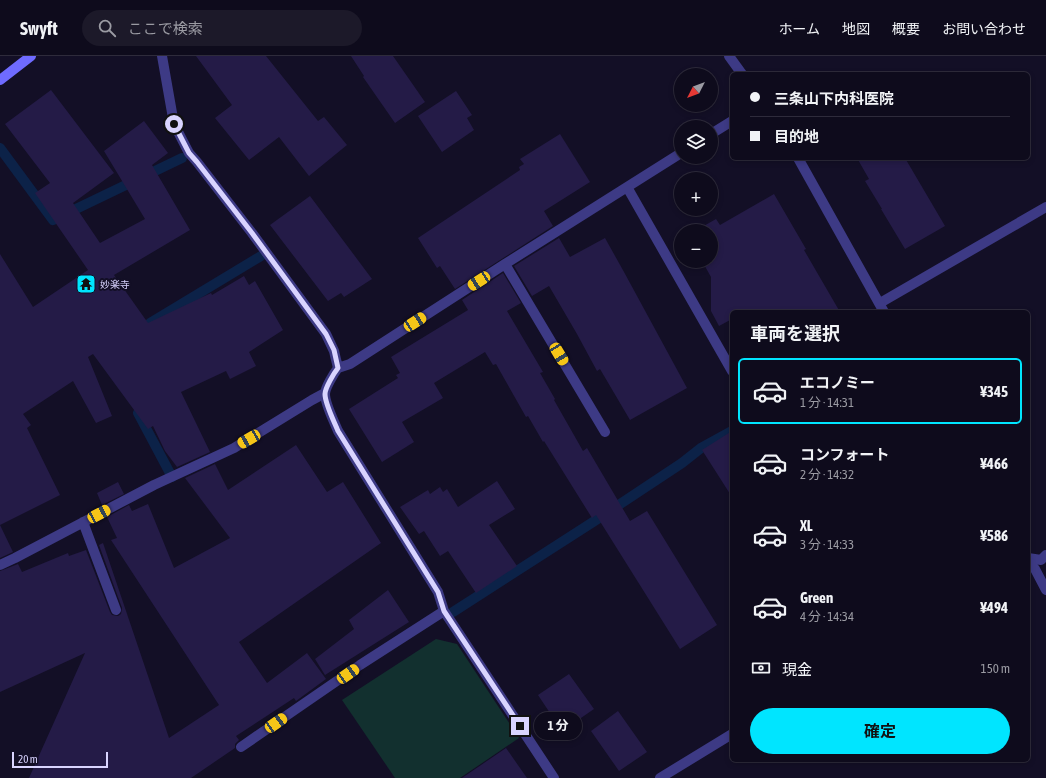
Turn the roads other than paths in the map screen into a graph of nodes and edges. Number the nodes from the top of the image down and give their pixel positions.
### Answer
1 (31, 56) edge
2 (162, 56) edge
3 (729, 56) edge
4 (741, 72) edge
5 (0, 80) edge
6 (730, 122) edge
7 (718, 130) edge
8 (674, 157) edge
9 (799, 160) edge
10 (628, 186) junction
11 (1046, 207) edge
12 (505, 264) junction
13 (882, 308) edge
14 (730, 367) edge
15 (338, 368) junction
16 (325, 394) junction
17 (605, 432) dead end
18 (83, 522) junction
19 (1046, 555) edge
20 (1030, 559) edge
21 (1030, 562) edge
22 (0, 564) edge
23 (1046, 590) edge
24 (116, 610) dead end
25 (444, 611) junction
26 (730, 735) edge
27 (241, 748) dead end
28 (554, 778) edge
29 (660, 778) edge

1 - 5 main road
2 - 15 street
3 - 4 street
6 - 7 street
8 - 10 street
9 - 13 street
10 - 12 street
10 - 14 street
11 - 13 street
12 - 15 street
12 - 17 street
15 - 16 street
16 - 18 street
16 - 25 street
18 - 22 street
18 - 24 street
19 - 20 street
21 - 23 street
25 - 27 street
25 - 28 street
26 - 29 street

